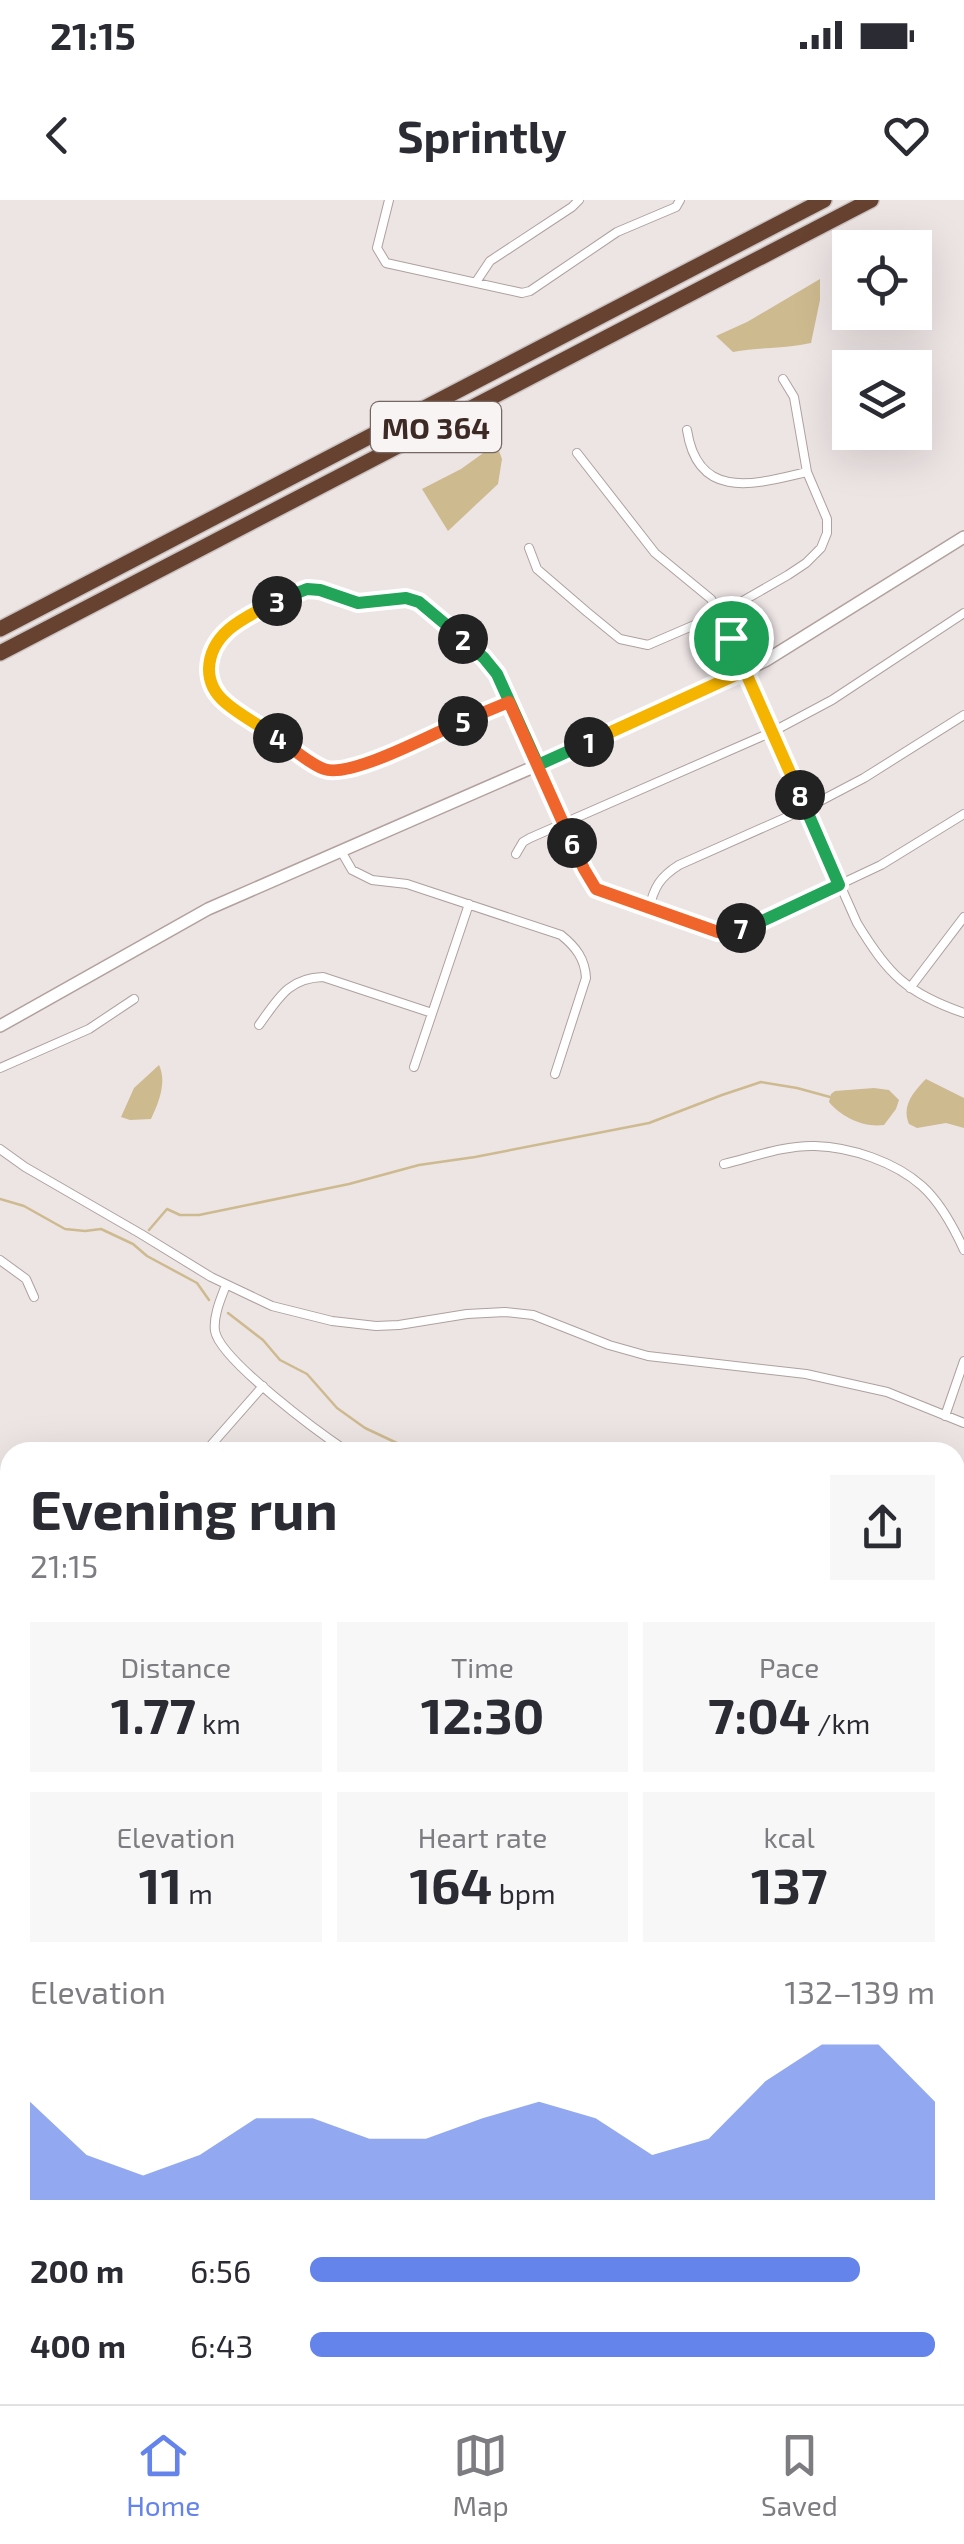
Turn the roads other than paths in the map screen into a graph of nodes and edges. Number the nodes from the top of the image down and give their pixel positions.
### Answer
1 (389, 200) edge
2 (578, 200) edge
3 (680, 200) edge
4 (824, 200) edge
5 (871, 200) edge
6 (476, 282) junction
7 (782, 379) dead end
8 (687, 430) dead end
9 (577, 453) dead end
10 (808, 472) junction
11 (964, 537) edge
12 (529, 548) dead end
13 (720, 614) junction
14 (964, 614) edge
15 (0, 628) edge
16 (0, 653) edge
17 (745, 670) junction
18 (509, 702) junction
19 (964, 715) edge
20 (772, 732) junction
21 (538, 765) junction
22 (806, 809) junction
23 (964, 814) edge
24 (563, 823) junction
25 (341, 851) junction
26 (516, 854) dead end
27 (839, 885) junction
28 (469, 904) junction
29 (649, 909) junction
30 (964, 918) edge
31 (910, 988) junction
32 (134, 998) dead end
33 (432, 1013) junction
34 (964, 1013) edge
35 (259, 1025) dead end
36 (0, 1026) edge
37 (414, 1067) dead end
38 (0, 1068) edge
39 (554, 1074) dead end
40 (0, 1150) edge
41 (724, 1164) dead end
42 (964, 1250) edge
43 (0, 1260) edge
44 (226, 1285) junction
45 (34, 1296) dead end
46 (964, 1361) edge
47 (262, 1386) junction
48 (945, 1416) junction
49 (964, 1423) edge
50 (214, 1442) edge
51 (335, 1442) edge

1 - 6 street
2 - 6 street
3 - 6 street
4 - 15 highway, MO 364
5 - 16 highway, MO 364
7 - 10 street
8 - 10 street
9 - 13 street
10 - 13 street
11 - 17 main road
12 - 13 street
13 - 17 street
14 - 20 street
17 - 20 street
17 - 21 main road
18 - 18 street
18 - 21 street
19 - 22 street
20 - 22 street
20 - 24 street
21 - 24 street
21 - 25 main road
22 - 27 street
22 - 29 street
23 - 27 street
24 - 26 street
24 - 29 street
25 - 28 street
25 - 36 main road
27 - 29 street
27 - 31 street
28 - 33 street
28 - 39 street
30 - 31 street
31 - 34 street
32 - 38 street
33 - 35 street
33 - 37 street
40 - 44 street
41 - 42 street
43 - 45 street
44 - 47 street
44 - 48 street
46 - 48 street
47 - 50 street
47 - 51 street
48 - 49 street

